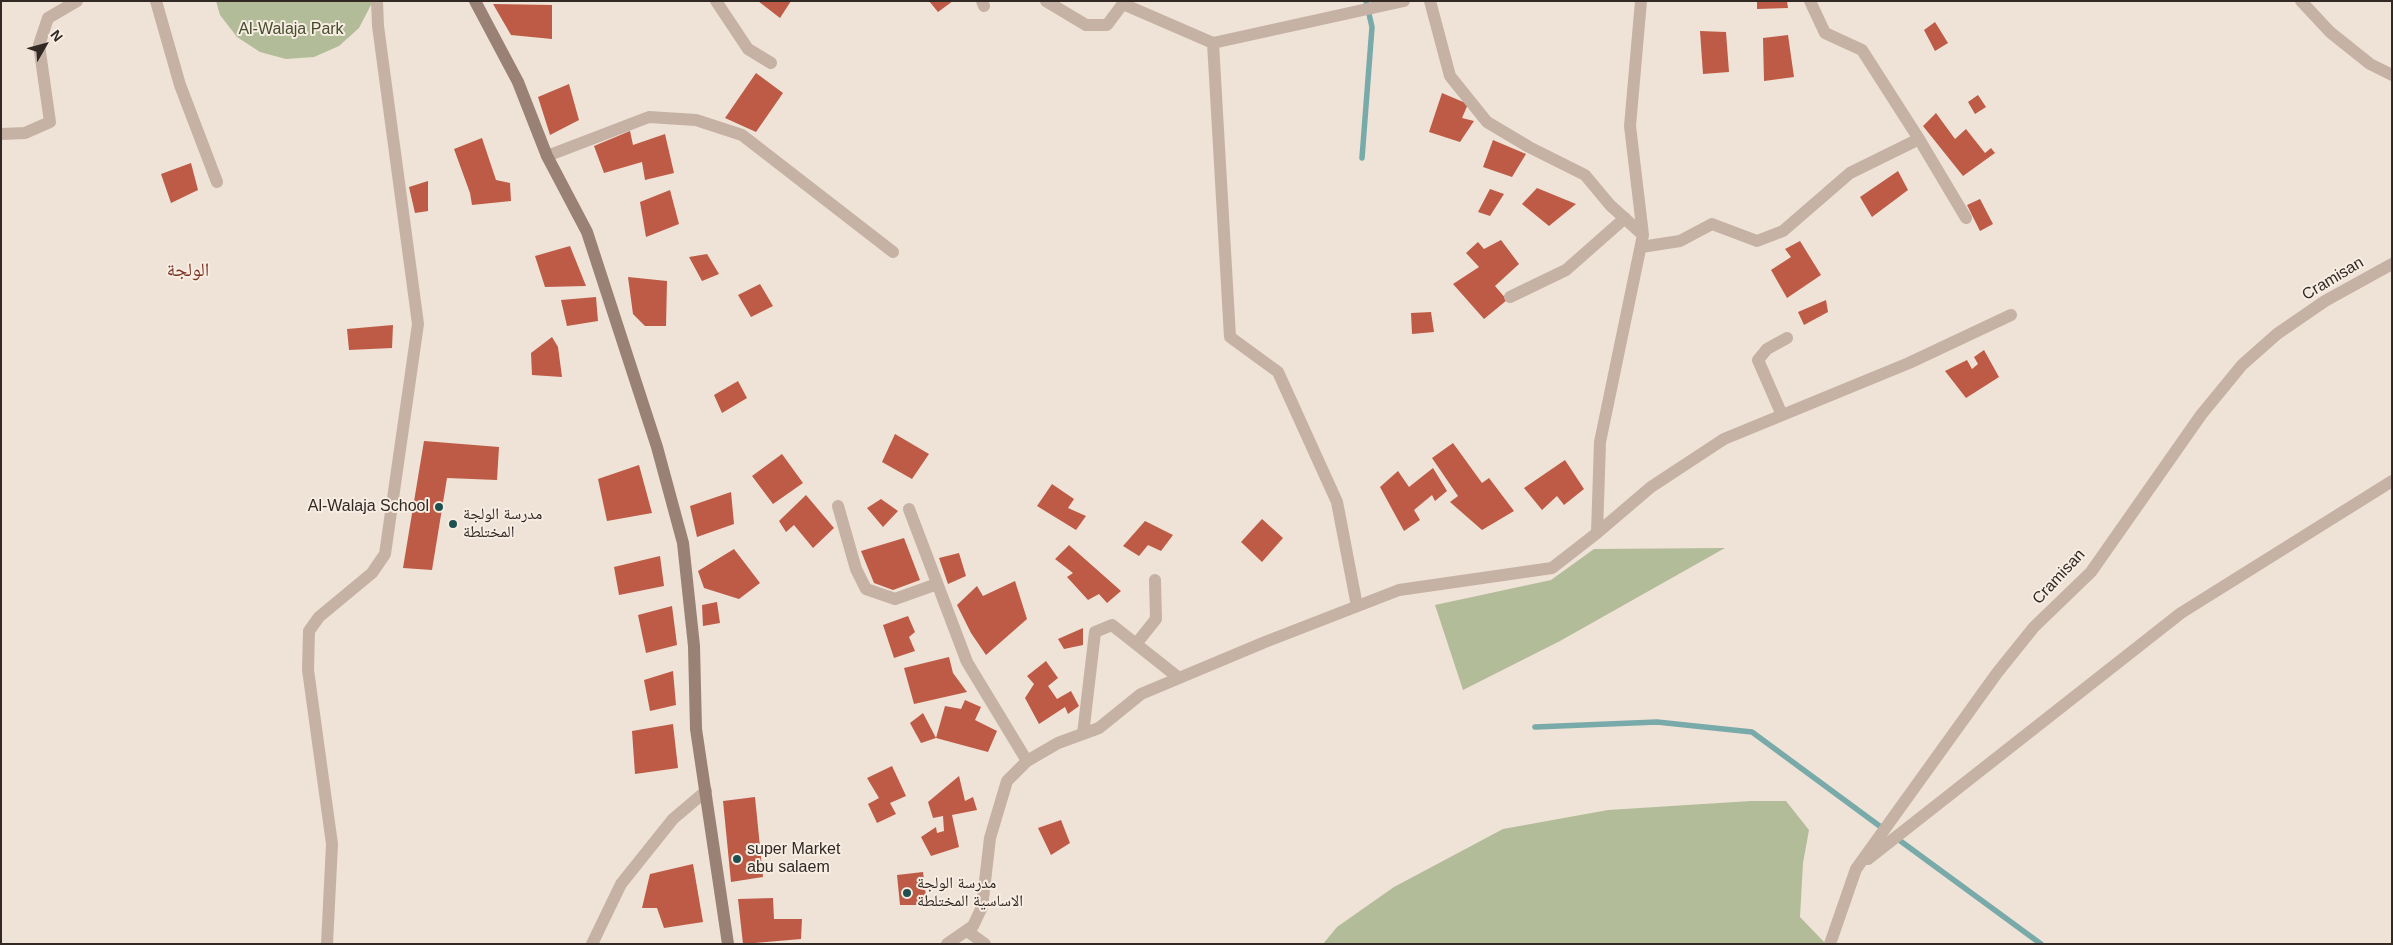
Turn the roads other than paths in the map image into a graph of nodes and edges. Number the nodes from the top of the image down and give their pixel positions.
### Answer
1 (77, 1) edge
2 (156, 1) edge
3 (377, 1) edge
4 (475, 1) edge
5 (716, 1) edge
6 (1046, 1) edge
7 (1404, 1) edge
8 (1430, 1) edge
9 (1641, 1) edge
10 (1810, 1) edge
11 (2300, 1) edge
12 (1124, 3) edge
13 (1213, 43) junction
14 (771, 63) dead end
15 (2392, 75) edge
16 (1, 134) edge
17 (1920, 139) junction
18 (547, 156) junction
19 (217, 182) dead end
20 (1625, 218) junction
21 (1966, 218) dead end
22 (1642, 241) junction
23 (893, 252) dead end
24 (2392, 264) edge
25 (1510, 297) dead end
26 (2011, 315) dead end
27 (1787, 338) dead end
28 (1782, 414) junction
29 (2392, 481) edge
30 (838, 506) dead end
31 (909, 509) dead end
32 (1597, 533) junction
33 (1155, 580) dead end
34 (937, 584) junction
35 (1357, 606) junction
36 (1136, 644) junction
37 (1179, 678) junction
38 (1083, 734) junction
39 (1027, 761) junction
40 (706, 791) junction
41 (1856, 869) junction
42 (967, 930) junction
43 (327, 944) edge
44 (592, 944) edge
45 (728, 944) edge
46 (947, 944) edge
47 (985, 944) edge
48 (1830, 944) edge

1 - 16 street
2 - 19 street
3 - 43 street
4 - 18 street
5 - 14 street
6 - 12 street
7 - 13 street
8 - 20 street
9 - 22 street
10 - 17 street
11 - 15 street
12 - 13 street
13 - 35 street
17 - 21 street
17 - 22 street
18 - 23 street
18 - 40 street
20 - 22 street
20 - 25 street
22 - 32 street
24 - 41 street, Cramisan
26 - 28 street
27 - 28 street
28 - 32 street
29 - 41 street
30 - 34 street
31 - 34 street
32 - 35 street
33 - 36 street
34 - 39 street
35 - 37 street
36 - 37 street
36 - 38 street
37 - 38 street
38 - 39 street
39 - 42 street
40 - 44 street
40 - 45 street
41 - 48 street, Cramisan
42 - 46 street
42 - 47 street

